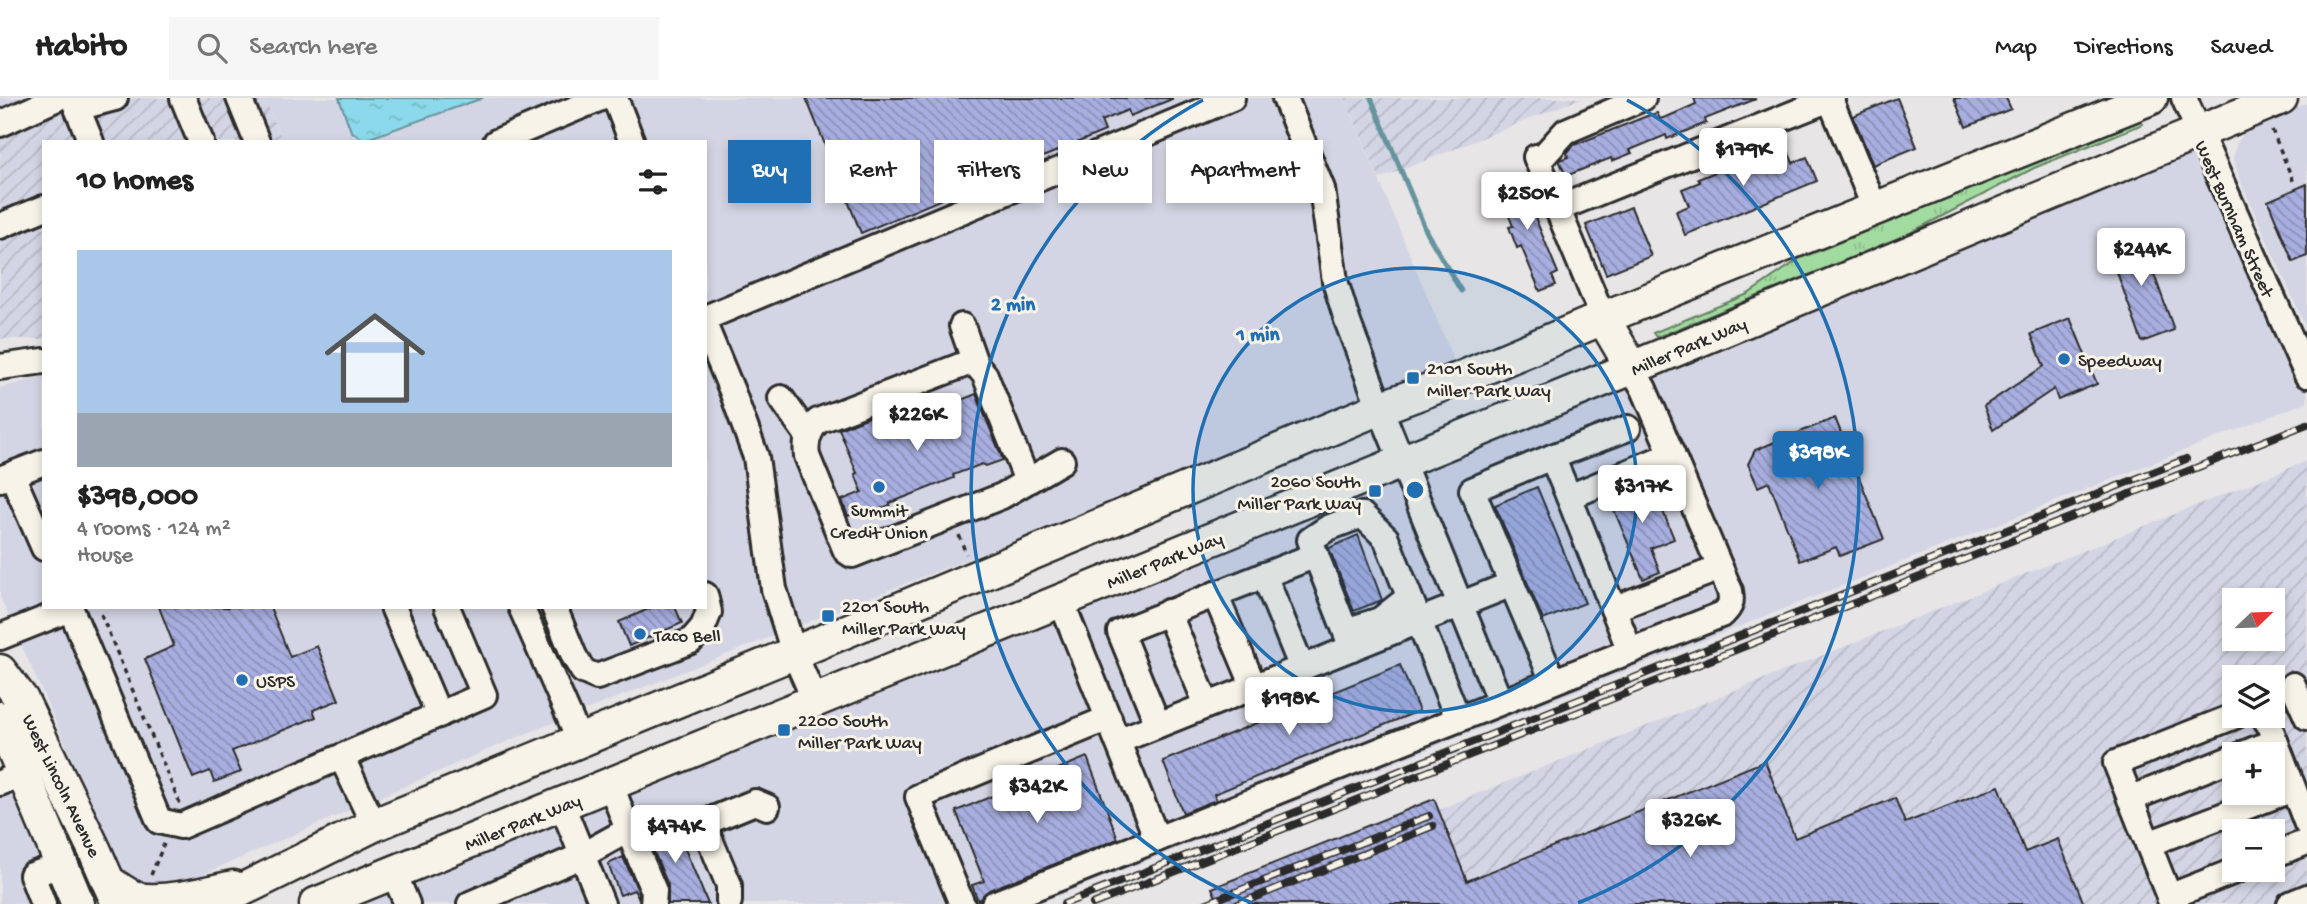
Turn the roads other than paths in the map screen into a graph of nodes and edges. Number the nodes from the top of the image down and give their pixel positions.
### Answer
1 (115, 98) edge
2 (183, 98) edge
3 (239, 98) edge
4 (601, 98) edge
5 (615, 98) edge
6 (1232, 98) edge
7 (1285, 98) edge
8 (1643, 98) edge
9 (2151, 98) edge
10 (2183, 98) edge
11 (2281, 98) edge
12 (1827, 99) edge
13 (69, 101) edge
14 (0, 124) edge
15 (2197, 132) junction
16 (90, 140) edge
17 (200, 140) edge
18 (256, 140) edge
19 (501, 140) edge
20 (631, 140) edge
21 (42, 209) edge
22 (1558, 209) junction
23 (1875, 209) junction
24 (0, 226) edge
25 (707, 317) edge
26 (1603, 318) junction
27 (962, 326) dead end
28 (707, 331) edge
29 (42, 361) edge
30 (975, 363) junction
31 (2305, 364) edge
32 (0, 367) edge
33 (1632, 368) junction
34 (782, 398) dead end
35 (1380, 408) junction
36 (1628, 428) dead end
37 (808, 436) junction
38 (1672, 454) junction
39 (1552, 457) junction
40 (1062, 461) dead end
41 (1402, 461) junction
42 (42, 463) edge
43 (6, 477) edge
44 (1027, 481) junction
45 (1569, 497) junction
46 (42, 544) edge
47 (1316, 555) junction
48 (1720, 568) junction
49 (1264, 575) junction
50 (1512, 584) junction
51 (1215, 594) junction
52 (1408, 598) junction
53 (1061, 601) junction
54 (707, 604) edge
55 (1460, 605) junction
56 (68, 609) edge
57 (70, 609) edge
58 (394, 609) edge
59 (448, 609) edge
60 (522, 609) edge
61 (555, 609) edge
62 (1613, 609) junction
63 (1168, 612) junction
64 (1418, 622) junction
65 (0, 637) edge
66 (1349, 640) junction
67 (1630, 651) junction
68 (794, 653) junction
69 (1302, 668) junction
70 (3, 680) edge
71 (1553, 681) junction
72 (2293, 685) dead end
73 (1254, 687) junction
74 (815, 701) junction
75 (1500, 702) junction
76 (1207, 705) junction
77 (439, 715) junction
78 (2307, 717) edge
79 (0, 718) edge
80 (1458, 719) junction
81 (2222, 721) edge
82 (1158, 725) junction
83 (2270, 728) edge
84 (1114, 730) junction
85 (580, 741) junction
86 (2275, 741) joint
87 (342, 758) junction
88 (2222, 762) edge
89 (11, 778) edge
90 (611, 785) junction
91 (2293, 789) junction
92 (2130, 799) junction
93 (562, 805) junction
94 (767, 807) dead end
95 (2307, 824) edge
96 (374, 825) junction
97 (628, 830) junction
98 (1157, 839) junction
99 (2307, 842) edge
100 (2148, 844) junction
101 (2285, 850) edge
102 (95, 851) junction
103 (581, 856) junction
104 (61, 865) junction
105 (393, 871) junction
106 (2222, 877) edge
107 (262, 880) junction
108 (113, 893) edge
109 (2307, 897) edge
110 (2170, 900) edge
111 (729, 901) dead end
112 (43, 904) edge
113 (78, 904) edge
114 (213, 904) edge
115 (317, 904) edge
116 (407, 904) edge
117 (470, 904) edge
118 (602, 904) edge
119 (653, 904) edge
120 (962, 904) edge
121 (994, 904) edge
122 (2290, 904) edge

1 - 13 street
2 - 17 street
3 - 18 street
4 - 19 street
5 - 20 street
6 - 25 street
7 - 35 street
8 - 22 street
9 - 23 main road
10 - 15 street, West Burnham Street
11 - 15 main road, Miller Park Way
12 - 22 street
12 - 23 street
13 - 14 street
13 - 16 street
15 - 31 street, West Burnham Street
15 - 33 main road, Miller Park Way
21 - 24 street
22 - 26 street
23 - 26 main road
26 - 33 main road
26 - 35 main road
27 - 30 street
28 - 68 street
29 - 32 street
30 - 37 street
30 - 44 street
33 - 38 street
33 - 41 main road, Miller Park Way
34 - 37 street
35 - 41 street
35 - 68 main road
36 - 39 street
37 - 44 street
38 - 45 street
38 - 48 street
39 - 45 street
39 - 50 street
40 - 44 street
41 - 53 main road, Miller Park Way
41 - 55 street
42 - 43 street
43 - 46 street
45 - 62 street
47 - 49 street
47 - 52 street
47 - 66 street
48 - 62 street
48 - 67 street
49 - 51 street
49 - 69 street
50 - 55 street
50 - 71 street
51 - 63 street
51 - 73 street
52 - 64 street
52 - 66 street
53 - 74 main road, Miller Park Way
53 - 84 street
54 - 61 street
55 - 64 street
55 - 75 street
56 - 65 street
57 - 87 street
58 - 77 street
59 - 77 street
60 - 85 street
62 - 67 street
63 - 76 street
63 - 82 street
64 - 66 street
64 - 80 street
66 - 69 street
67 - 71 street
68 - 74 street
68 - 85 main road
69 - 73 street
70 - 102 main road, West Lincoln Avenue
71 - 75 street
72 - 78 street
73 - 76 street
74 - 90 main road, Miller Park Way
75 - 80 street
76 - 82 street
77 - 87 street
79 - 89 main road, West Lincoln Avenue
80 - 98 street
81 - 92 street
82 - 84 street
83 - 86 street
84 - 98 street
84 - 120 street
85 - 96 main road
86 - 91 street
87 - 96 street
88 - 92 street
89 - 104 main road, West Lincoln Avenue
90 - 93 main road, Miller Park Way
90 - 97 street
91 - 95 street
91 - 100 street
92 - 100 street
93 - 103 street
93 - 105 main road, Miller Park Way
94 - 111 street
96 - 105 main road
96 - 107 main road
97 - 103 street
97 - 119 street
98 - 121 street
99 - 101 street
100 - 110 street
102 - 104 main road
102 - 108 main road, West Lincoln Avenue
103 - 117 street
103 - 118 street
104 - 112 street
104 - 113 main road, West Lincoln Avenue
105 - 115 main road, Miller Park Way
105 - 116 street
106 - 110 street
107 - 108 main road
107 - 114 main road
109 - 122 street

